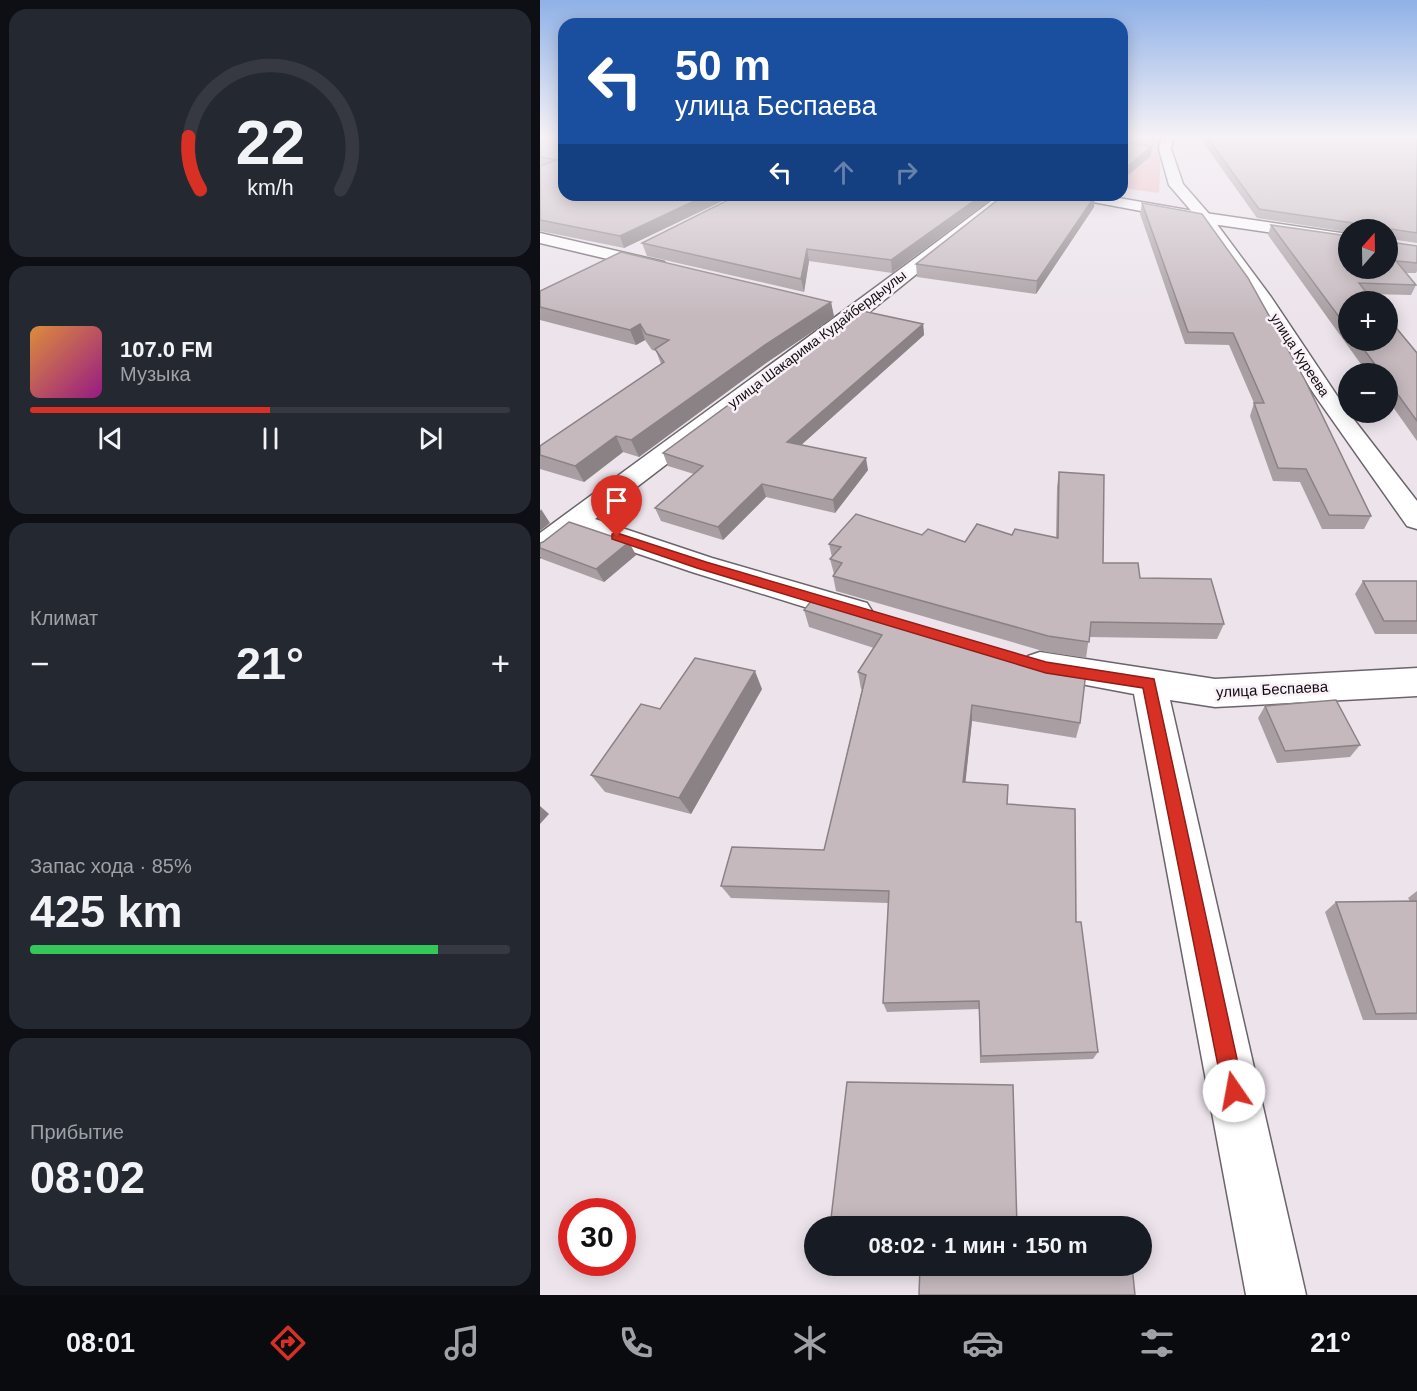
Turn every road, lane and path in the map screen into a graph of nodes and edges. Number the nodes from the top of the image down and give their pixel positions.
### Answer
1 (1186, 196) edge
2 (1000, 201) edge
3 (1110, 201) edge
4 (1205, 218) junction
5 (540, 238) edge
6 (1338, 238) edge
7 (644, 247) edge
8 (624, 258) junction
9 (670, 269) edge
10 (833, 307) dead end
11 (856, 313) junction
12 (1417, 520) edge
13 (574, 522) junction
14 (540, 547) edge
15 (885, 620) edge
16 (1012, 657) edge
17 (1417, 682) edge
18 (1149, 683) junction
19 (1276, 1295) edge

1 - 4 street, улица Куреева
2 - 11 street, улица Шакарима Кудайбердыулы
3 - 4 street
4 - 6 street
4 - 12 street, улица Куреева
5 - 8 street
7 - 8 street
8 - 9 street
10 - 11 street
11 - 13 street, улица Шакарима Кудайбердыулы
13 - 14 street, улица Шакарима Кудайбердыулы
13 - 15 street
16 - 18 street, улица Беспаева
17 - 18 street, улица Беспаева
18 - 19 street

